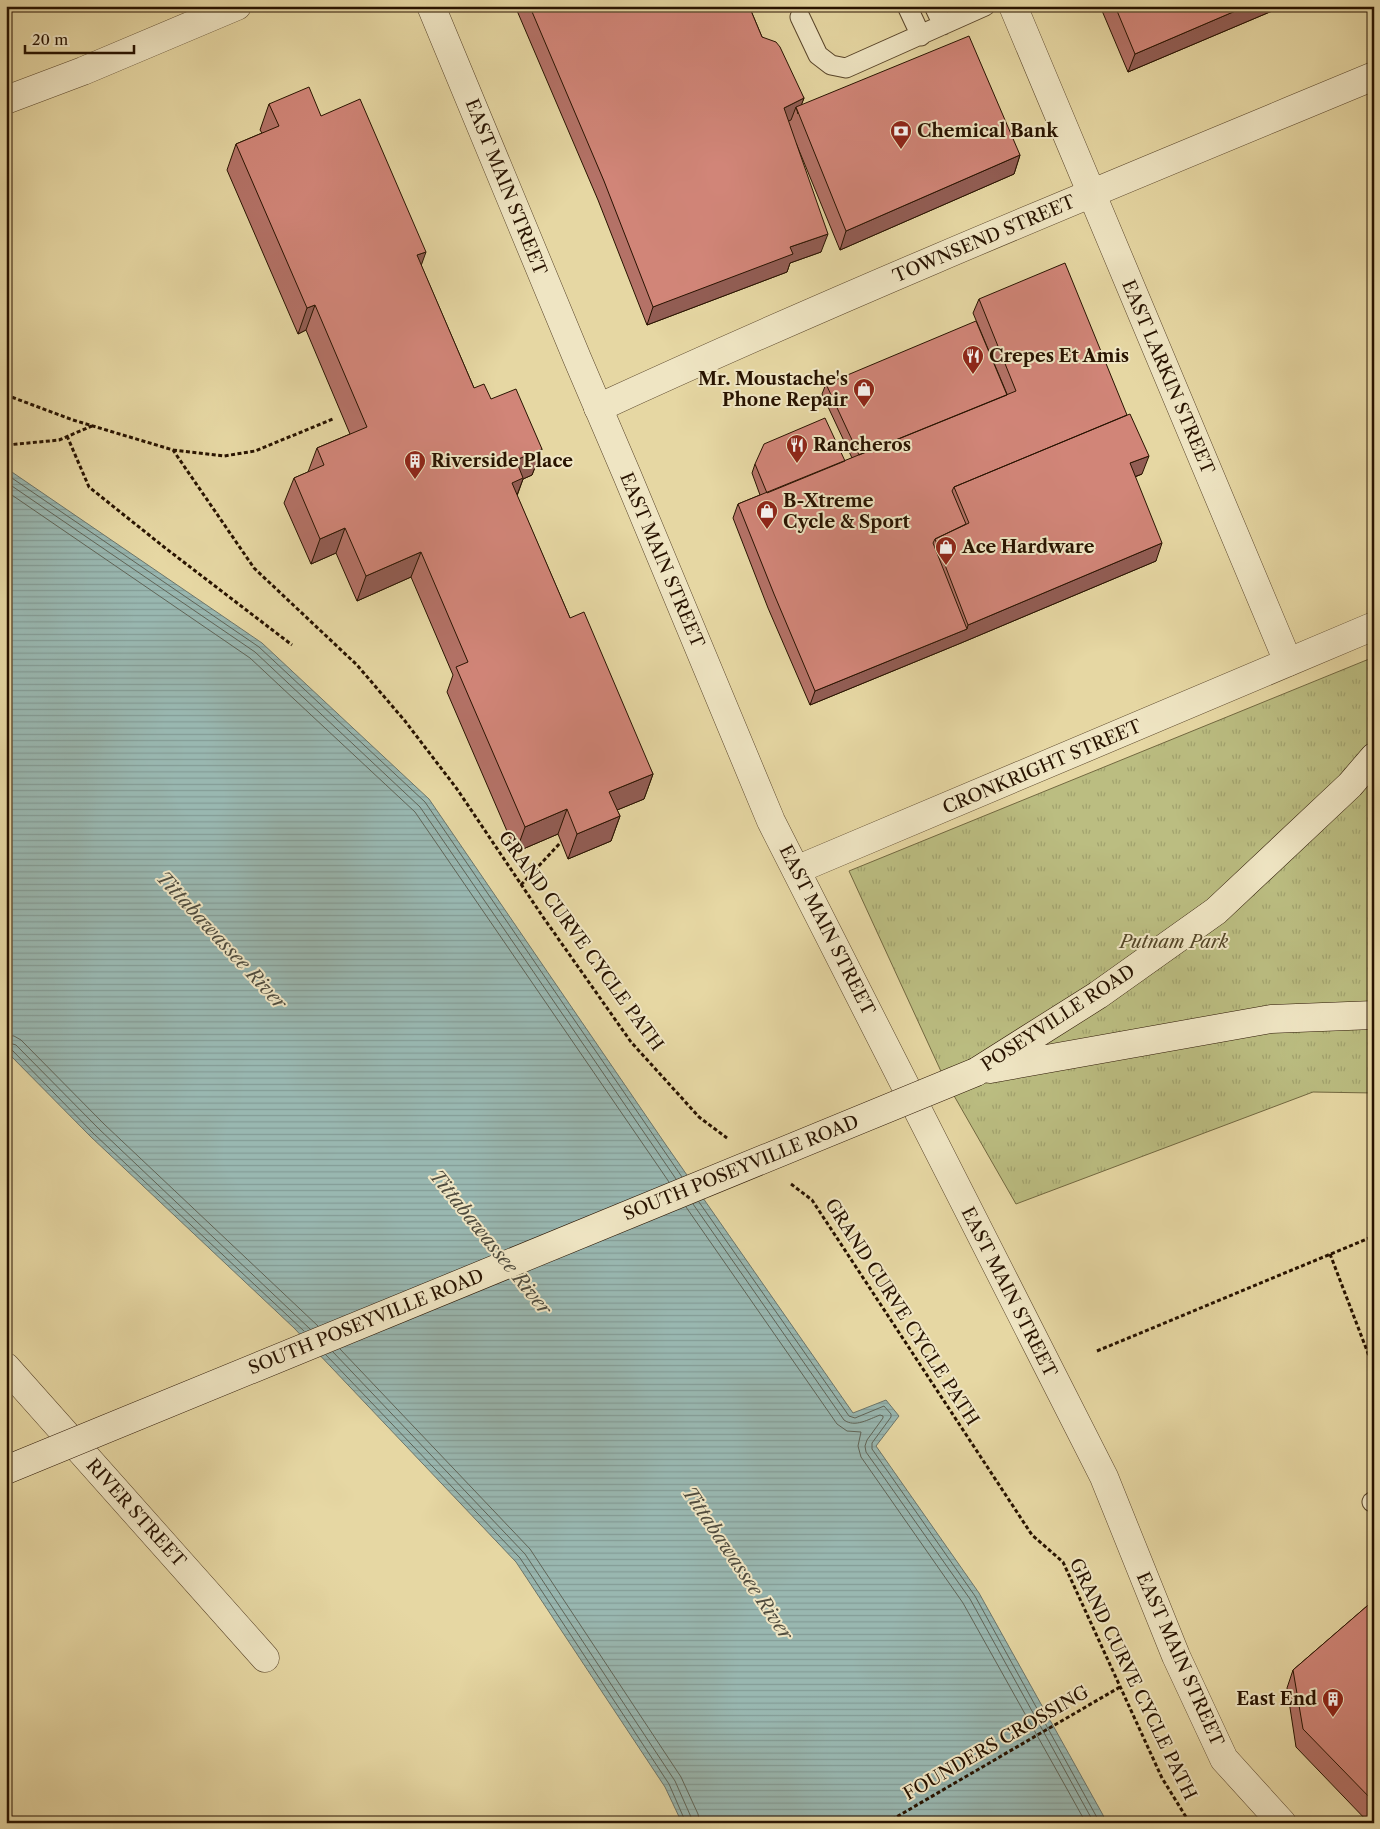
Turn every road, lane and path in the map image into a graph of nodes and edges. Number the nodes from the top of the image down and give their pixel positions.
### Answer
1 (237, 6) edge
2 (432, 6) edge
3 (906, 6) edge
4 (934, 6) edge
5 (985, 6) edge
6 (1013, 6) edge
7 (800, 17) dead end
8 (943, 25) junction
9 (921, 36) junction
10 (1374, 76) edge
11 (6, 100) edge
12 (1091, 193) junction
13 (6, 395) edge
14 (598, 408) junction
15 (333, 419) dead end
16 (92, 426) junction
17 (67, 436) junction
18 (7, 445) edge
19 (173, 450) junction
20 (1374, 626) edge
21 (292, 645) dead end
22 (1288, 662) junction
23 (1374, 758) edge
24 (561, 842) edge
25 (796, 870) junction
26 (521, 885) junction
27 (1374, 1015) edge
28 (976, 1072) junction
29 (729, 1139) dead end
30 (789, 1184) dead end
31 (1374, 1236) edge
32 (1330, 1254) junction
33 (1097, 1351) dead end
34 (6, 1367) edge
35 (1374, 1369) edge
36 (6, 1470) edge
37 (265, 1658) dead end
38 (1120, 1687) junction
39 (886, 1823) edge
40 (1191, 1823) edge
41 (1282, 1823) edge

1 - 11 street
2 - 14 street, EAST MAIN STREET
3 - 9 lane
4 - 8 lane
5 - 8 lane
6 - 12 street, EAST LARKIN STREET
7 - 9 lane
8 - 9 lane
10 - 12 street, TOWNSEND STREET
12 - 14 street, TOWNSEND STREET
12 - 22 street, EAST LARKIN STREET
13 - 16 path
14 - 25 street, EAST MAIN STREET
15 - 19 path
16 - 17 path
16 - 19 path
17 - 18 path
17 - 21 path
19 - 26 path, GRAND CURVE CYCLE PATH
20 - 22 street
22 - 25 street, CRONKRIGHT STREET
23 - 28 street, POSEYVILLE ROAD
24 - 26 path
25 - 41 street, EAST MAIN STREET
26 - 29 path, GRAND CURVE CYCLE PATH
27 - 28 street, POSEYVILLE ROAD
28 - 36 street, SOUTH POSEYVILLE ROAD, bridge
30 - 38 path, GRAND CURVE CYCLE PATH
31 - 32 path
32 - 33 path
32 - 35 path
34 - 37 street, RIVER STREET
38 - 39 path, FOUNDERS CROSSING
38 - 40 path, GRAND CURVE CYCLE PATH

